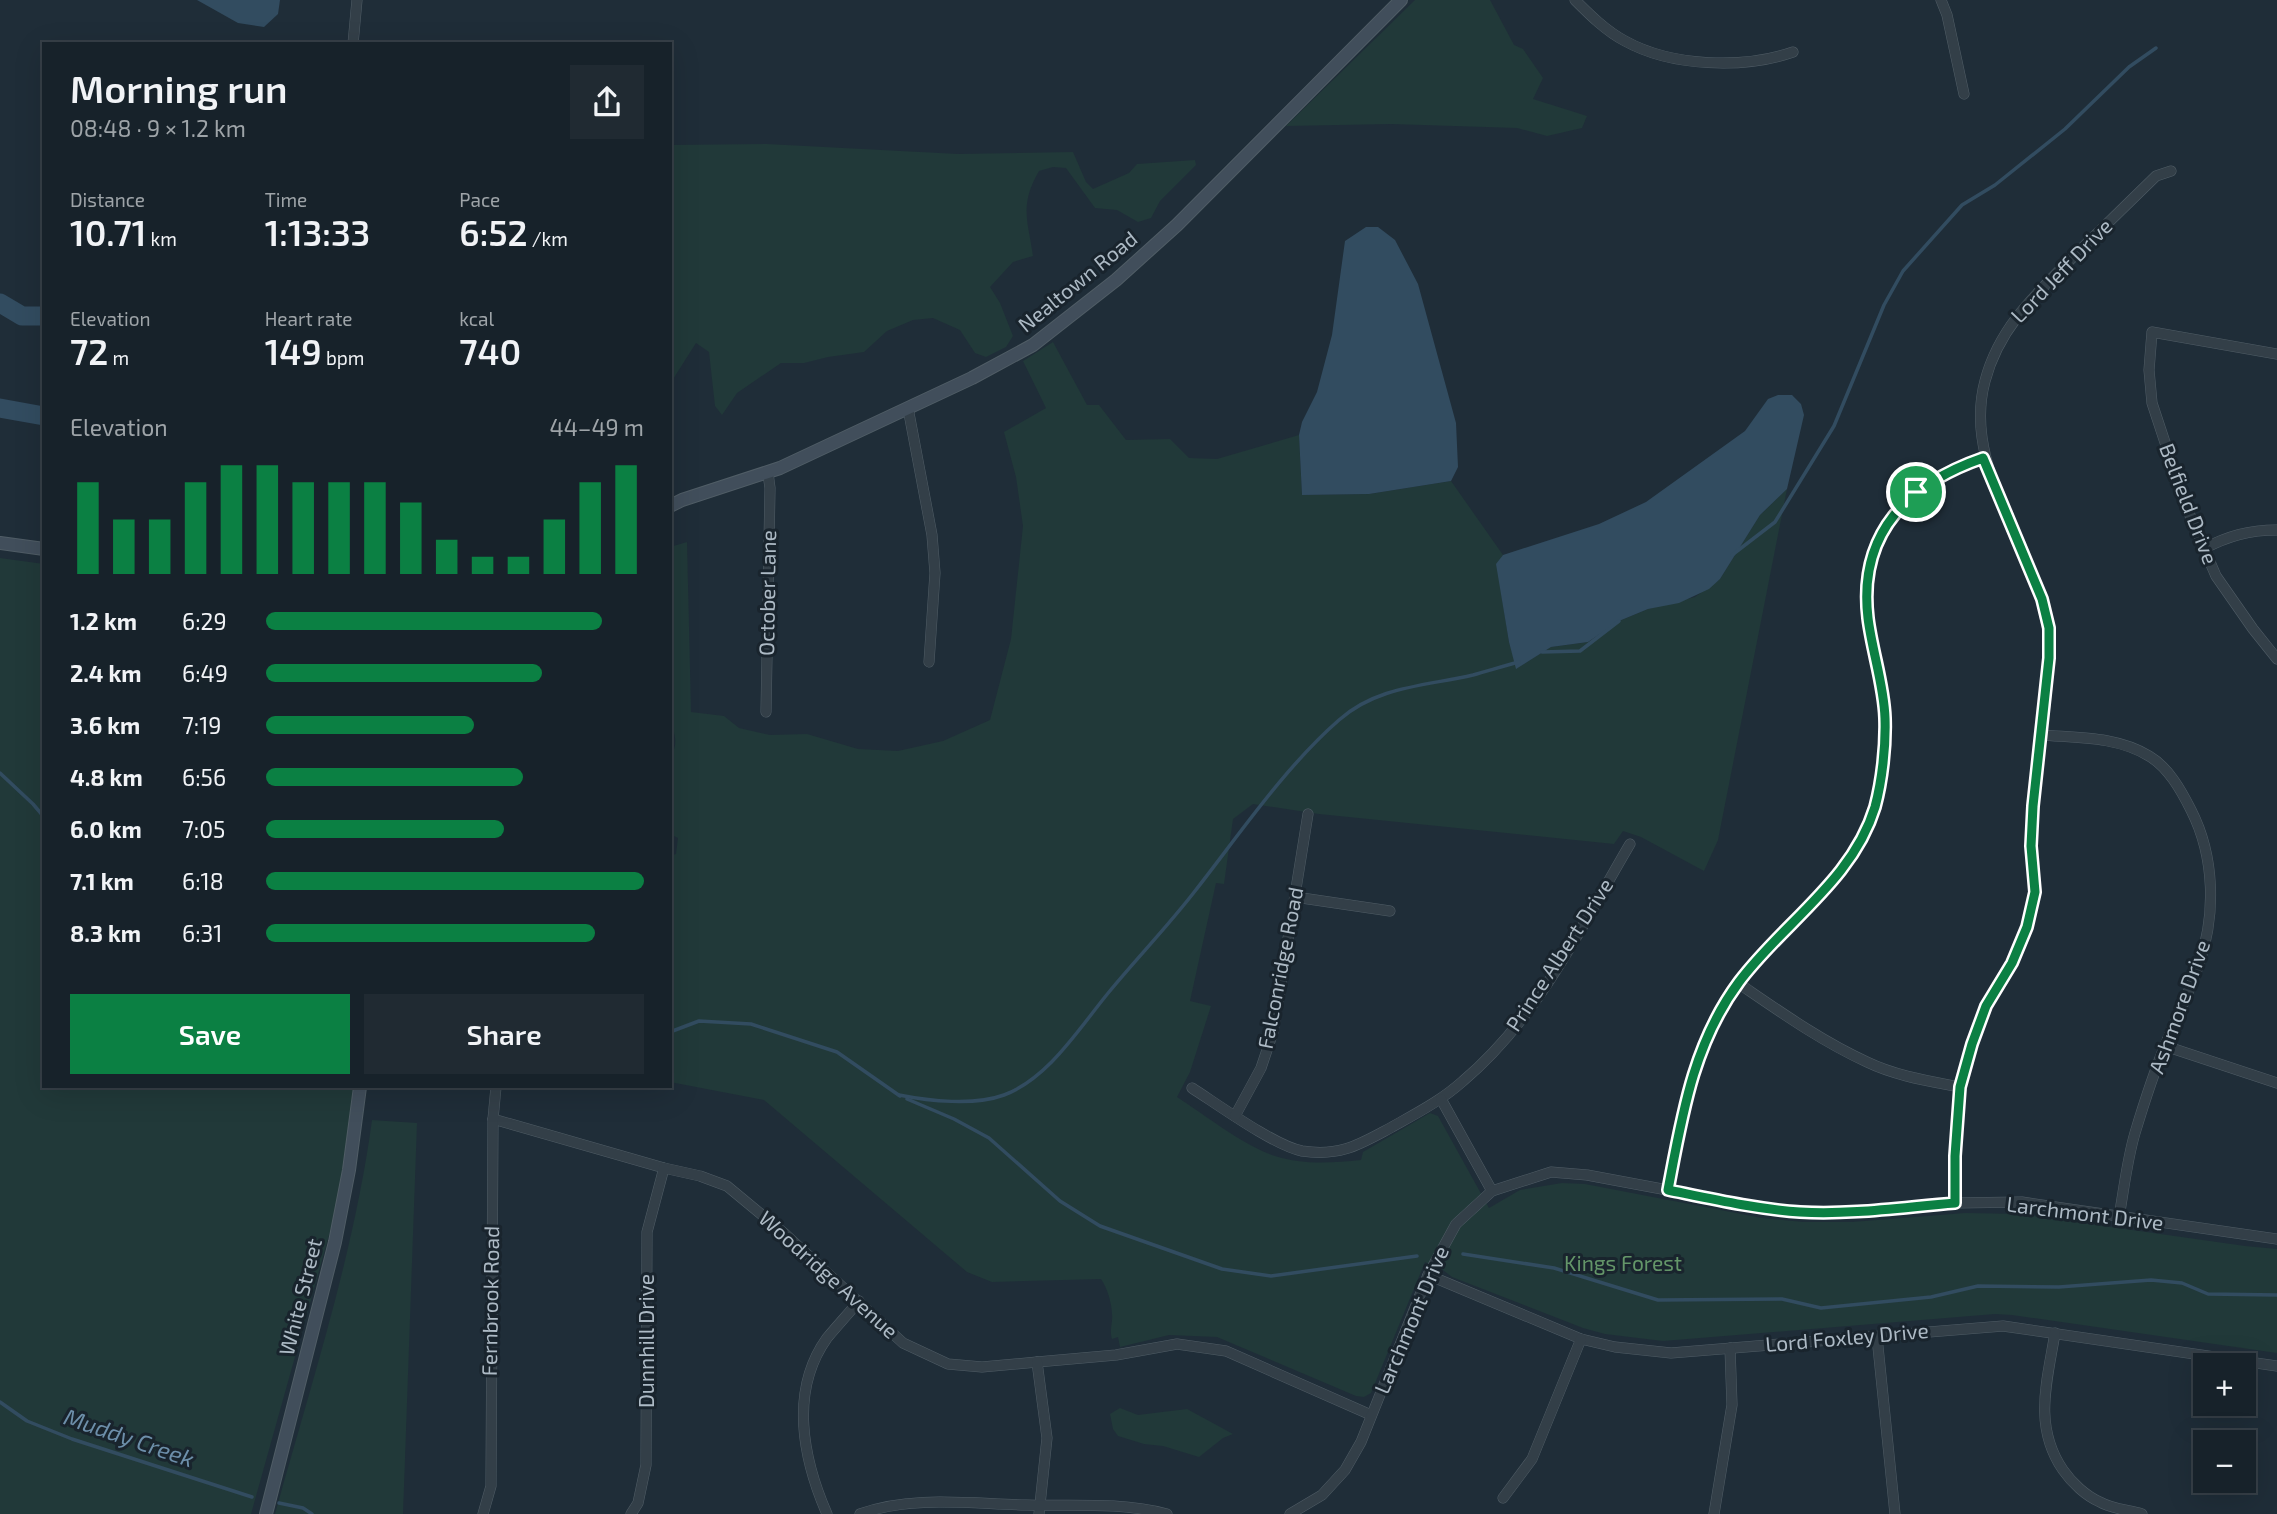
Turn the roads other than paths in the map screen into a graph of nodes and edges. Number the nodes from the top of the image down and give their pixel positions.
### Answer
1 (357, 0) edge
2 (1401, 0) edge
3 (1575, 0) edge
4 (1941, 0) edge
5 (354, 42) edge
6 (1793, 52) dead end
7 (1964, 94) dead end
8 (2171, 171) dead end
9 (2277, 354) edge
10 (908, 408) junction
11 (1983, 458) junction
12 (768, 473) junction
13 (672, 505) edge
14 (2277, 530) edge
15 (0, 543) edge
16 (42, 549) edge
17 (2203, 549) junction
18 (2277, 659) edge
19 (929, 662) dead end
20 (766, 712) dead end
21 (2040, 735) junction
22 (1308, 814) dead end
23 (1630, 844) dead end
24 (1296, 897) junction
25 (1390, 911) dead end
26 (1738, 983) junction
27 (2165, 1046) junction
28 (2277, 1083) edge
29 (1960, 1087) junction
30 (360, 1088) edge
31 (496, 1088) edge
32 (1192, 1088) dead end
33 (1441, 1099) junction
34 (1235, 1115) junction
35 (493, 1119) junction
36 (664, 1168) junction
37 (1668, 1190) junction
38 (1492, 1191) junction
39 (1955, 1203) junction
40 (2119, 1217) junction
41 (2277, 1239) edge
42 (1428, 1275) junction
43 (859, 1301) junction
44 (2055, 1333) junction
45 (1877, 1337) junction
46 (1581, 1339) junction
47 (1730, 1348) junction
48 (1037, 1363) junction
49 (2277, 1366) edge
50 (1371, 1415) junction
51 (1503, 1498) dead end
52 (1040, 1510) edge
53 (266, 1514) edge
54 (483, 1514) edge
55 (631, 1514) edge
56 (827, 1514) edge
57 (860, 1514) edge
58 (1167, 1514) edge
59 (1290, 1514) edge
60 (1714, 1514) edge
61 (1895, 1514) edge
62 (2142, 1514) edge

1 - 5 street
2 - 10 street, Nealtown Road
3 - 6 street
4 - 7 street
8 - 11 street, Lord Jeff Drive
9 - 17 street, Belfield Drive
10 - 12 street, Nealtown Road
10 - 19 street
11 - 21 street, Lord Jeff Drive
11 - 26 street
12 - 13 street, Nealtown Road
12 - 20 street, October Lane
14 - 17 street
15 - 16 street
17 - 18 street, Belfield Drive
21 - 27 street, Ashmore Drive
21 - 29 street, Lord Jeff Drive
22 - 24 street, Falconridge Road
23 - 33 street, Prince Albert Drive
24 - 25 street
24 - 34 street, Falconridge Road
26 - 29 street
26 - 37 street
27 - 28 street
27 - 40 street, Ashmore Drive
29 - 39 street, Lord Jeff Drive
30 - 53 street, White Street
31 - 35 street, Fernbrook Road
32 - 34 street, Prince Albert Drive
33 - 34 street, Prince Albert Drive
33 - 38 street
35 - 36 street, Woodridge Avenue
35 - 54 street, Fernbrook Road
36 - 43 street, Woodridge Avenue
36 - 55 street, Dunnhill Drive
37 - 38 street, Larchmont Drive
37 - 39 street, Larchmont Drive
38 - 42 street, Larchmont Drive
39 - 40 street, Larchmont Drive
40 - 41 street, Larchmont Drive
42 - 46 street, Lord Foxley Drive
42 - 50 street, Larchmont Drive
43 - 48 street, Woodridge Avenue
43 - 56 street
44 - 45 street, Lord Foxley Drive
44 - 49 street, Lord Foxley Drive
44 - 62 street
45 - 47 street, Lord Foxley Drive
45 - 61 street
46 - 47 street, Lord Foxley Drive
46 - 51 street
47 - 60 street
48 - 50 street, Woodridge Avenue
48 - 52 street
50 - 59 street, Larchmont Drive
52 - 57 street
52 - 58 street

